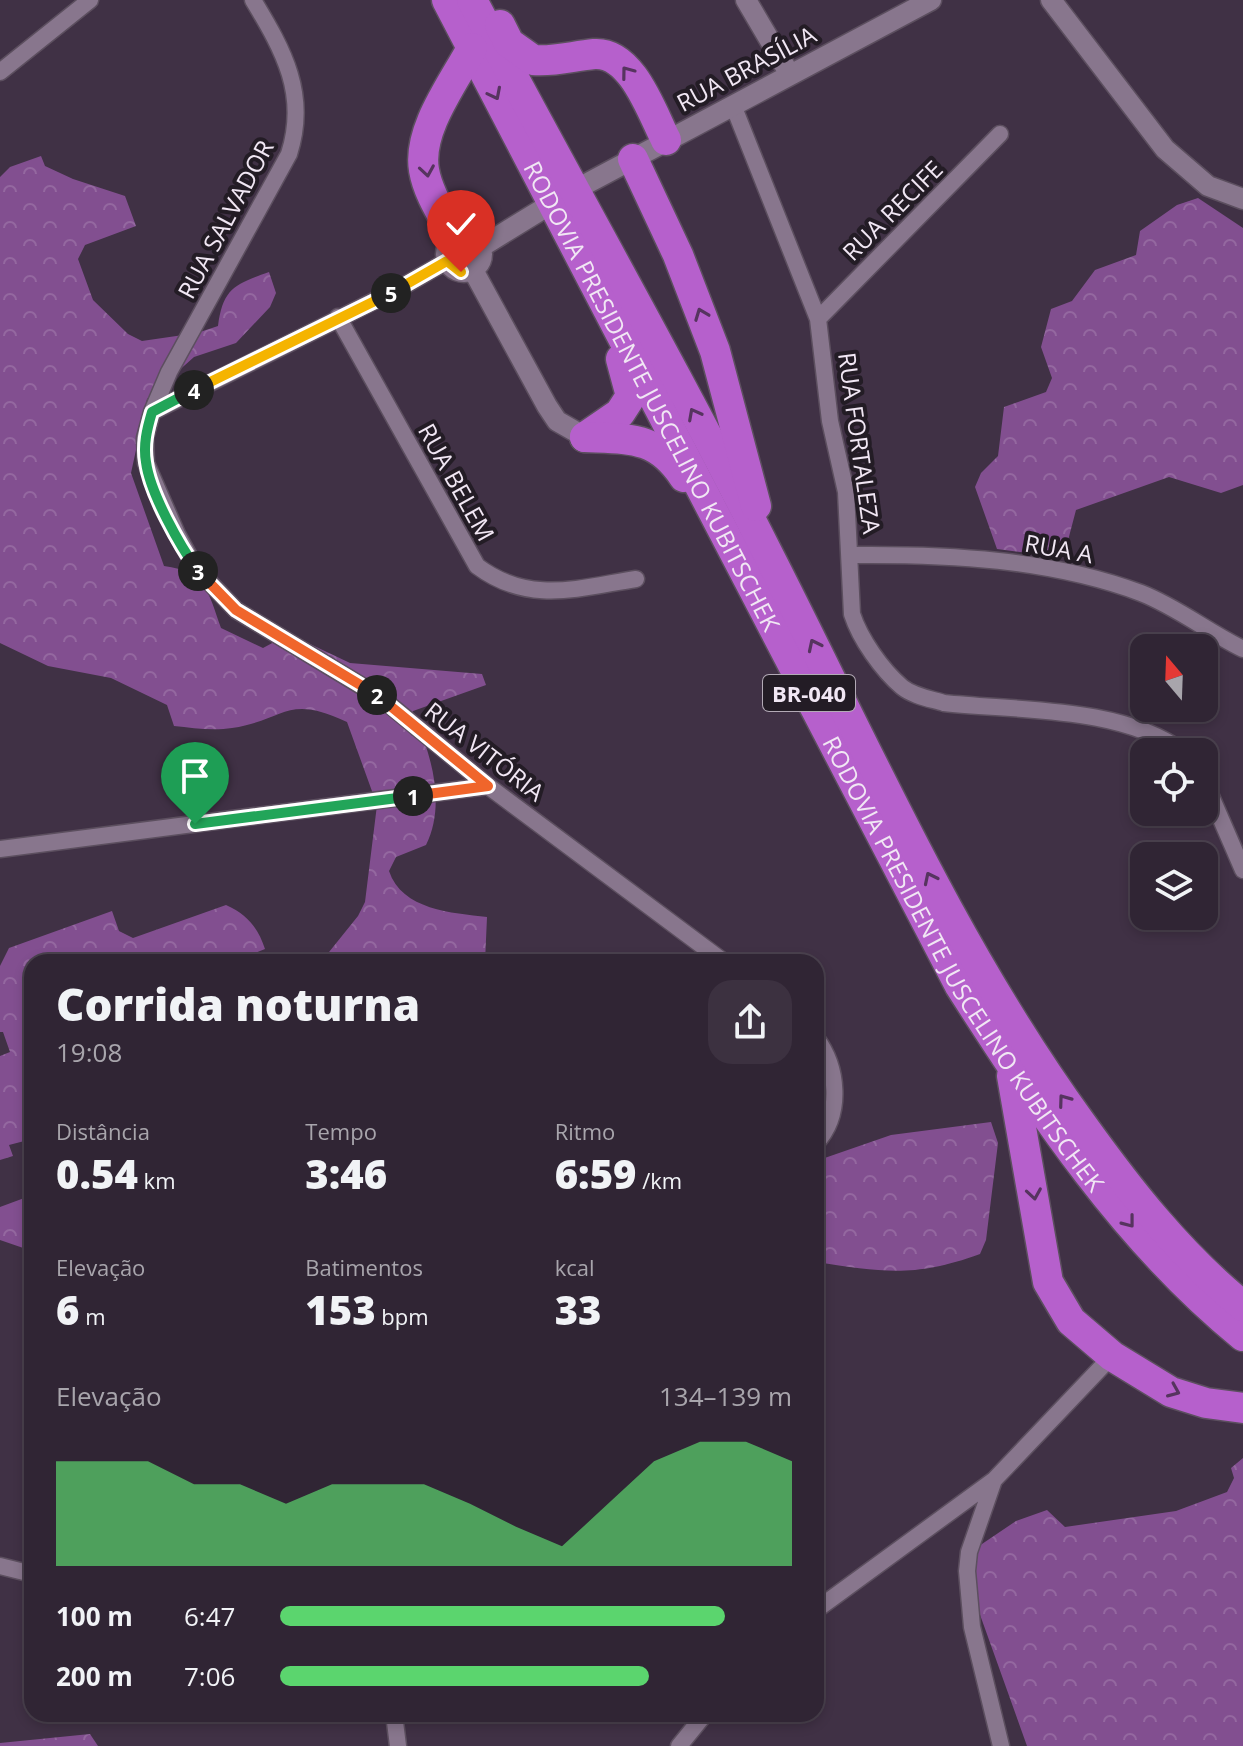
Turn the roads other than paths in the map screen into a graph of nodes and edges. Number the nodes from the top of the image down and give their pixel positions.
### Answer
1 (90, 0) edge
2 (253, 0) edge
3 (447, 0) edge
4 (472, 0) edge
5 (481, 0) edge
6 (746, 0) edge
7 (931, 0) edge
8 (1051, 0) edge
9 (472, 48) junction
10 (0, 72) edge
11 (789, 73) junction
12 (733, 105) junction
13 (1000, 134) dead end
14 (666, 140) junction
15 (633, 159) junction
16 (586, 184) dead end
17 (1243, 199) edge
18 (551, 216) junction
19 (461, 249) junction
20 (338, 317) junction
21 (818, 319) junction
22 (152, 412) junction
23 (585, 437) junction
24 (851, 555) junction
25 (756, 559) junction
26 (636, 579) dead end
27 (1243, 649) edge
28 (1155, 738) edge
29 (488, 786) junction
30 (1218, 812) edge
31 (0, 849) edge
32 (1243, 870) edge
33 (713, 954) edge
34 (824, 1048) edge
35 (1010, 1062) junction
36 (824, 1128) edge
37 (1243, 1306) edge
38 (1243, 1336) edge
39 (1112, 1356) junction
40 (1243, 1408) edge
41 (994, 1480) junction
42 (0, 1566) edge
43 (24, 1572) edge
44 (824, 1604) edge
45 (395, 1722) edge
46 (697, 1722) edge
47 (398, 1746) edge
48 (679, 1746) edge
49 (1001, 1746) edge

1 - 10 street
2 - 22 street, RUA SALVADOR
3 - 9 highway, RODOVIA PRESIDENTE JUSCELINO KUBITSCHEK / BR-040
25 -> 4 highway, RODOVIA PRESIDENTE JUSCELINO KUBITSCHEK / BR-040
14 -> 5 highway
6 - 11 street
7 - 11 street, RUA BRASÍLIA
8 - 17 street
9 -> 18 highway, RODOVIA PRESIDENTE JUSCELINO KUBITSCHEK / BR-040
9 -> 19 highway
11 - 12 street, RUA BRASÍLIA
12 - 14 street, RUA BRASÍLIA
12 - 21 street, RUA FORTALEZA
13 - 21 street, RUA RECIFE
14 - 15 street, RUA BRASÍLIA
15 - 16 street, RUA BRASÍLIA
25 -> 15 highway
18 - 19 street
18 - 23 highway
18 - 25 highway, RODOVIA PRESIDENTE JUSCELINO KUBITSCHEK / BR-040
19 - 20 street
19 - 23 street
20 - 22 street
20 - 26 street, RUA BELEM
21 - 24 street, RUA FORTALEZA
22 - 29 street, RUA VITÓRIA
23 - 25 highway
24 - 27 street, RUA A
24 - 28 street, RUA FORTALEZA
25 - 35 highway, RODOVIA PRESIDENTE JUSCELINO KUBITSCHEK / BR-040
37 -> 25 highway, RODOVIA PRESIDENTE JUSCELINO KUBITSCHEK / BR-040
29 - 31 street
29 - 33 street, RUA VITÓRIA
30 - 32 street
34 - 36 street
35 -> 38 highway, RODOVIA PRESIDENTE JUSCELINO KUBITSCHEK / BR-040
35 -> 39 highway
39 -> 40 highway
39 - 41 street
41 - 44 street
41 - 49 street
42 - 43 street
45 - 47 street
46 - 48 street

